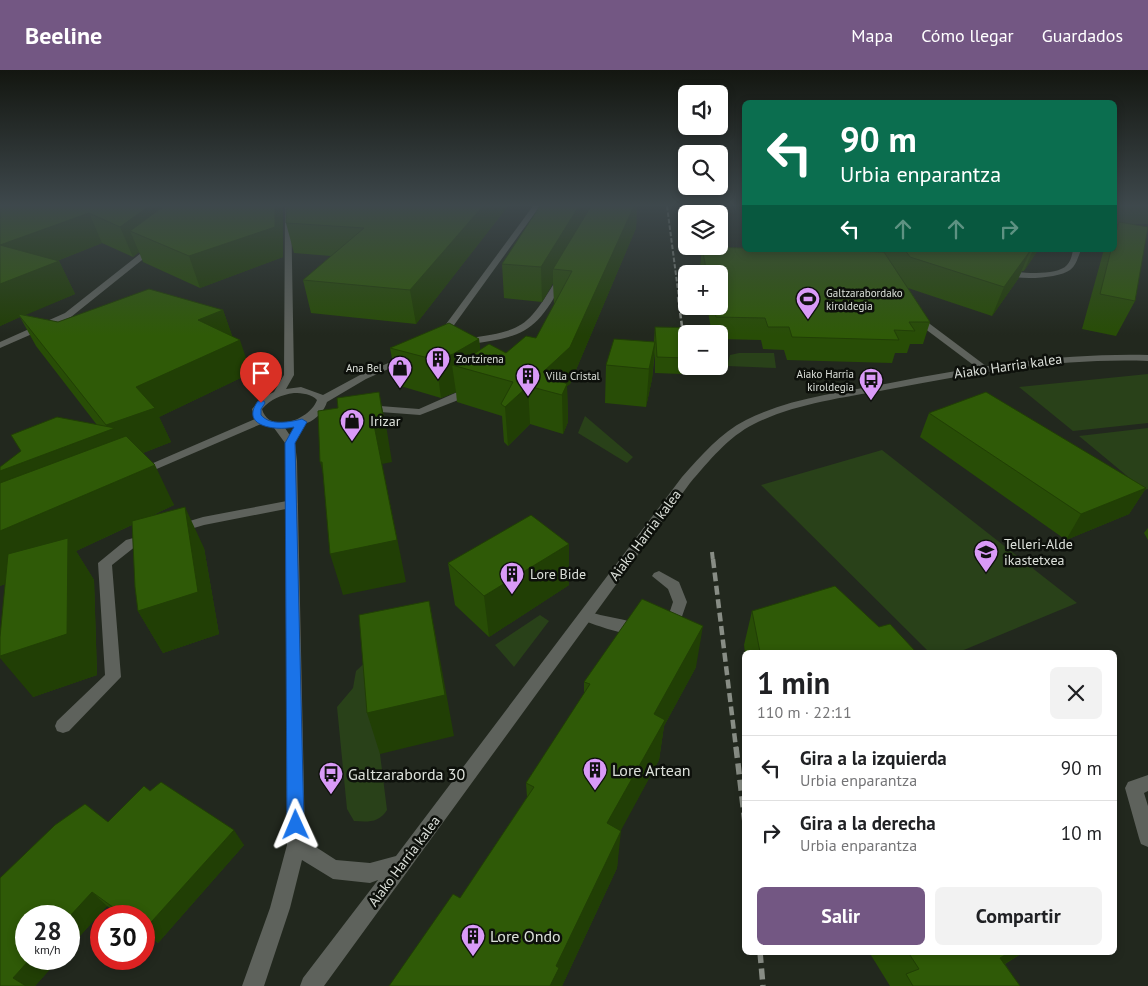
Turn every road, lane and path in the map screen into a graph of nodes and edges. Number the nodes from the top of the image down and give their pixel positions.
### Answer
1 (152, 249) edge
2 (288, 249) edge
3 (508, 249) edge
4 (1076, 252) edge
5 (996, 272) edge
6 (563, 274) edge
7 (909, 309) edge
8 (0, 345) edge
9 (415, 355) edge
10 (1148, 358) edge
11 (983, 368) junction
12 (289, 376) junction
13 (363, 377) junction
14 (483, 382) edge
15 (305, 391) junction
16 (278, 394) junction
17 (322, 400) junction
18 (359, 409) edge
19 (260, 421) junction
20 (302, 422) junction
21 (278, 426) junction
22 (290, 443) junction
23 (127, 477) edge
24 (292, 504) junction
25 (659, 576) dead end
26 (586, 616) junction
27 (63, 726) dead end
28 (1148, 783) edge
29 (1148, 838) edge
30 (296, 845) junction
31 (402, 864) junction
32 (254, 986) edge
33 (311, 986) edge

1 - 8 street
2 - 12 street
3 - 6 street
4 - 5 street
7 - 11 street
9 - 13 street
10 - 11 street, Aiako Harria kalea
11 - 26 street, Aiako Harria kalea
12 - 15 street
12 - 16 street
13 - 15 street
13 - 17 street
14 - 18 street
15 - 16 street
15 - 17 street
16 - 19 street
17 - 20 street
19 - 21 street
19 - 23 street
20 - 21 street
20 - 22 street
21 - 22 street
22 - 24 street
24 - 27 street
24 - 30 street
25 - 26 street
26 - 31 street, Aiako Harria kalea
28 - 29 street
30 - 31 street
30 - 32 street
31 - 33 street, Aiako Harria kalea

